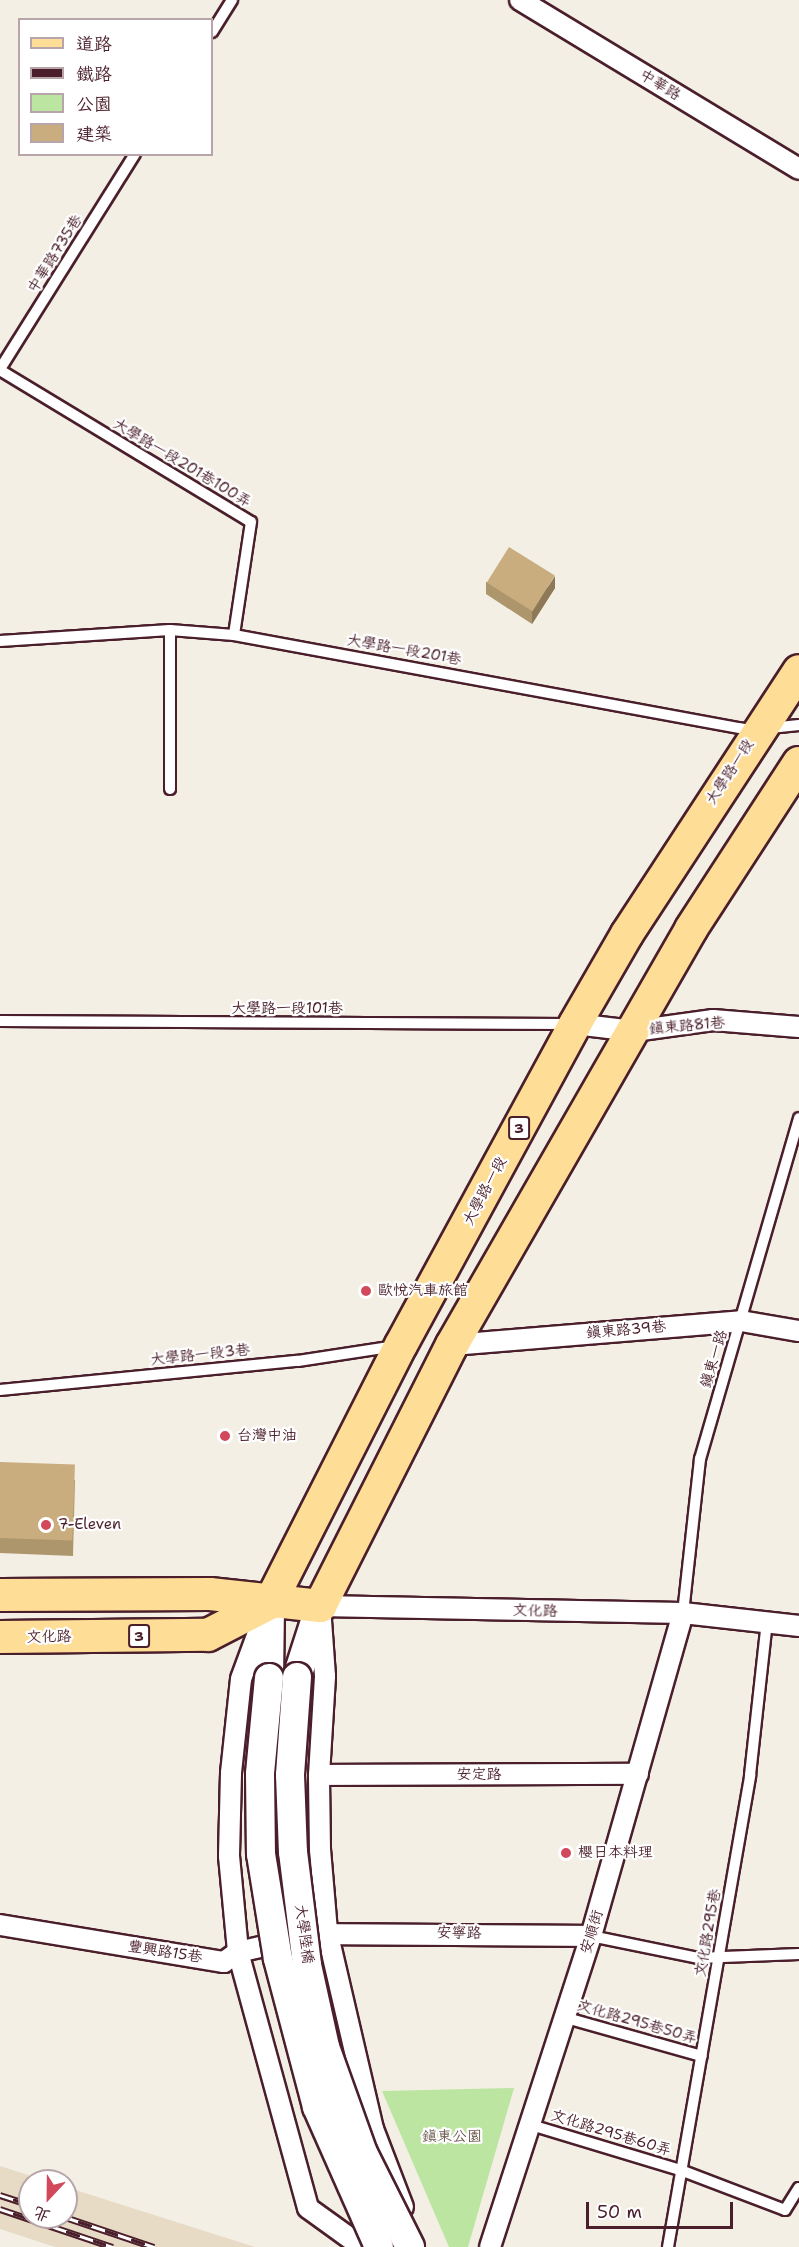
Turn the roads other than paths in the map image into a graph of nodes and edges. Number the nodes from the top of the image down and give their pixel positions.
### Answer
1 (232, 0) edge
2 (520, 0) edge
3 (213, 30) edge
4 (134, 156) edge
5 (799, 170) edge
6 (0, 370) edge
7 (170, 630) junction
8 (234, 635) junction
9 (0, 641) edge
10 (799, 671) edge
11 (799, 725) edge
12 (756, 731) junction
13 (799, 763) edge
14 (170, 789) dead end
15 (0, 1021) edge
16 (575, 1024) junction
17 (799, 1028) edge
18 (634, 1030) junction
19 (799, 1118) edge
20 (741, 1321) junction
21 (799, 1331) edge
22 (401, 1345) junction
23 (452, 1345) junction
24 (0, 1390) edge
25 (0, 1595) edge
26 (270, 1603) junction
27 (320, 1606) junction
28 (683, 1613) junction
29 (767, 1622) junction
30 (799, 1626) edge
31 (0, 1637) edge
32 (638, 1774) junction
33 (319, 1776) junction
34 (0, 1925) edge
35 (327, 1931) junction
36 (591, 1936) junction
37 (238, 1952) junction
38 (799, 1954) edge
39 (719, 1956) junction
40 (563, 2017) junction
41 (702, 2056) junction
42 (531, 2125) junction
43 (683, 2171) junction
44 (798, 2185) edge
45 (362, 2247) edge
46 (379, 2247) edge
47 (410, 2247) edge
48 (419, 2247) edge
49 (490, 2247) edge
50 (668, 2247) edge

1 - 3 lane
2 - 5 street, 中華路
4 - 6 lane, 中華路735巷
6 - 8 lane, 大學路一段201巷100弄
7 - 8 lane, 大學路一段201巷
7 - 9 lane, 大學路一段201巷
7 - 14 lane
8 - 12 lane, 大學路一段201巷
10 - 12 main road, 大學路一段 / 3
11 - 12 lane, 大學路一段201巷
12 - 16 main road, 大學路一段 / 3
13 - 18 main road
15 - 16 lane, 大學路一段101巷
16 - 18 street, 鎮東路81巷
16 - 22 main road, 大學路一段 / 3
17 - 18 street, 鎮東路81巷
18 - 23 main road
19 - 20 lane, 鎮東一路
20 - 21 street, 鎮東路39巷
20 - 23 street, 鎮東路39巷
20 - 28 lane, 鎮東一路
22 - 24 lane, 大學路一段3巷
22 - 26 main road, 大學路一段 / 3
23 - 27 main road
25 - 26 main road, 文化路
26 - 27 main road, 文化路
26 - 31 main road, 文化路 / 3
26 - 37 street
26 - 46 street, 大學陸橋, bridge
27 - 28 street, 文化路
27 - 33 street
27 - 47 street, 大學陸橋, bridge
28 - 29 street, 文化路
28 - 32 street, 安順街
29 - 30 street, 文化路
29 - 39 lane, 文化路295巷
32 - 33 street, 安定路
32 - 36 street, 安順街
33 - 35 street
34 - 37 street, 豐興路15巷
35 - 36 street, 安寧路
35 - 37 street, 豐興路15巷
35 - 48 street
36 - 39 lane
36 - 40 street, 安順街
37 - 45 street
38 - 39 lane
39 - 41 lane, 文化路295巷
40 - 41 lane, 文化路295巷50弄
40 - 42 street, 安順街
41 - 43 lane, 文化路295巷
42 - 43 lane, 文化路295巷60弄
42 - 49 street, 安順街
43 - 44 lane, 文化路295巷60弄
43 - 50 lane, 文化路295巷

